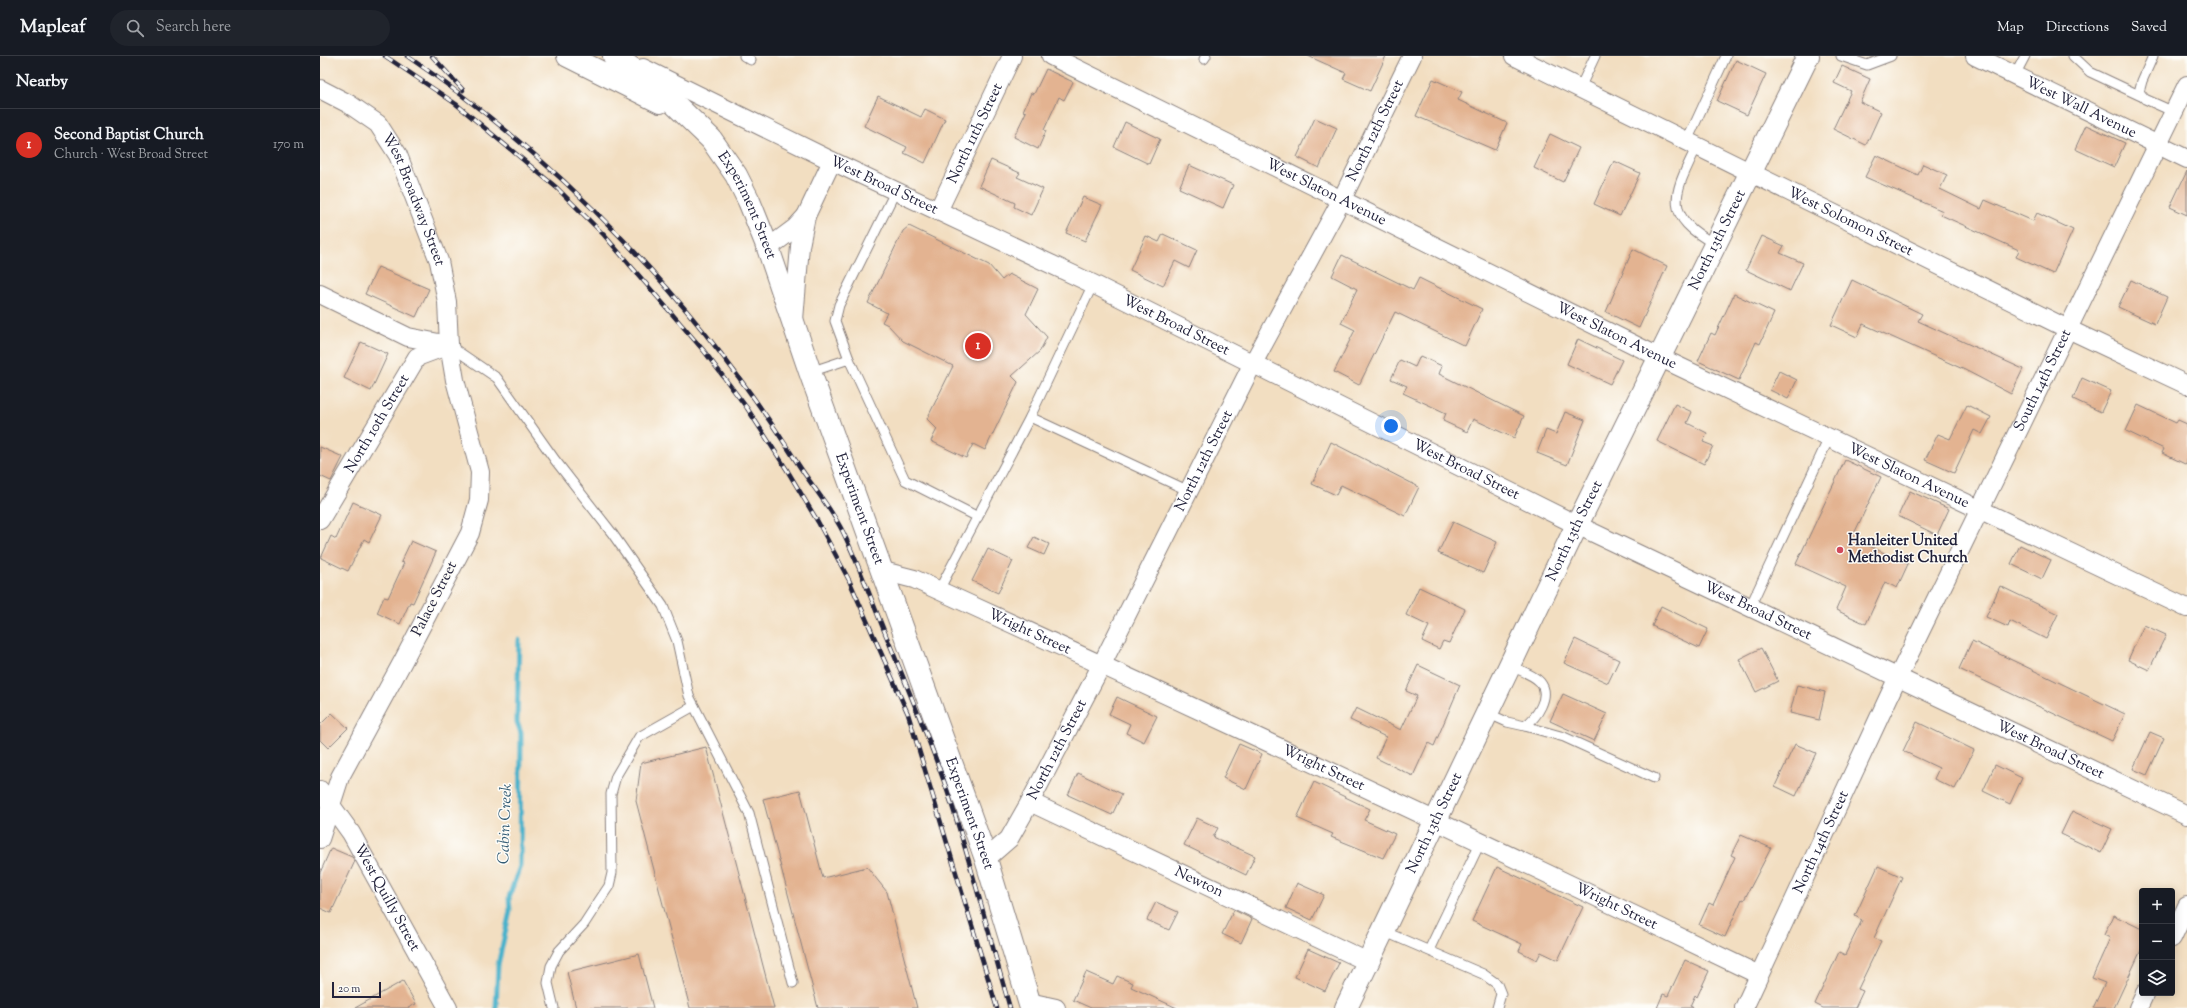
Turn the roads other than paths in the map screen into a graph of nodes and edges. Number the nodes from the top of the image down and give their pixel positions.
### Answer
1 (568, 56) edge
2 (614, 56) edge
3 (618, 56) edge
4 (1012, 56) edge
5 (1051, 56) edge
6 (1412, 56) edge
7 (1514, 56) edge
8 (1595, 56) edge
9 (1726, 56) edge
10 (1808, 56) edge
11 (1841, 56) edge
12 (1891, 56) edge
13 (1975, 56) edge
14 (2025, 56) edge
15 (2073, 56) edge
16 (2153, 56) edge
17 (2015, 76) junction
18 (2187, 85) edge
19 (1580, 88) junction
20 (320, 89) edge
21 (2141, 96) junction
22 (2174, 112) junction
23 (690, 117) junction
24 (1692, 144) junction
25 (2158, 145) junction
26 (2187, 159) edge
27 (832, 161) junction
28 (1752, 172) junction
29 (896, 190) junction
30 (1341, 201) junction
31 (938, 210) junction
32 (806, 216) junction
33 (1716, 245) junction
34 (768, 248) junction
35 (1093, 284) junction
36 (320, 294) edge
37 (794, 325) junction
38 (2068, 329) junction
39 (449, 345) junction
40 (1661, 358) junction
41 (849, 359) junction
42 (1252, 365) junction
43 (810, 372) junction
44 (2187, 385) edge
45 (1030, 417) junction
46 (1828, 438) junction
47 (1189, 491) junction
48 (1980, 510) junction
49 (978, 517) junction
50 (320, 520) edge
51 (1577, 525) junction
52 (883, 572) junction
53 (939, 590) junction
54 (1750, 607) junction
55 (2187, 608) edge
56 (1102, 664) junction
57 (1510, 666) junction
58 (1898, 677) junction
59 (694, 706) junction
60 (1487, 713) junction
61 (1525, 726) junction
62 (1654, 778) dead end
63 (320, 790) edge
64 (1030, 802) junction
65 (331, 806) junction
66 (2187, 815) edge
67 (1436, 820) junction
68 (320, 839) edge
69 (1481, 841) junction
70 (986, 859) junction
71 (2187, 906) edge
72 (1383, 931) junction
73 (2175, 932) edge
74 (1429, 950) junction
75 (1368, 962) junction
76 (1759, 975) junction
77 (793, 983) dead end
78 (2144, 996) edge
79 (1030, 1005) edge
80 (448, 1008) edge
81 (554, 1008) edge
82 (1056, 1008) edge
83 (1346, 1008) edge
84 (1497, 1008) edge
85 (1744, 1008) edge
86 (2138, 1008) edge

1 - 23 main road
2 - 23 main road, Experiment Street
3 - 27 street, West Broad Street
4 - 31 street, North 11th Street
5 - 30 street, West Slaton Avenue
6 - 30 street, North 12th Street
7 - 19 street, West Solomon Street
8 - 19 lane
9 - 24 lane
10 - 28 main road, North 13th Street
11 - 12 lane
13 - 17 street, West Wall Avenue
14 - 17 lane
15 - 21 lane
16 - 21 lane
17 - 25 street, West Wall Avenue
18 - 22 street, South 14th Street
19 - 24 street, West Solomon Street
20 - 39 street, West Broadway Street
21 - 22 lane
22 - 25 street, South 14th Street
23 - 34 main road, Experiment Street
24 - 28 street, West Solomon Street
24 - 33 lane
25 - 26 street, West Wall Avenue
25 - 38 street, South 14th Street
27 - 29 street, West Broad Street
27 - 32 street
28 - 33 main road, North 13th Street
28 - 38 street, West Solomon Street
29 - 31 street, West Broad Street
29 - 41 lane
30 - 40 street, West Slaton Avenue
30 - 42 street, North 12th Street
31 - 35 street, West Broad Street
32 - 34 street
32 - 37 street
33 - 40 main road, North 13th Street
34 - 37 main road, Experiment Street
35 - 42 street, West Broad Street
35 - 45 lane
36 - 39 street
37 - 43 main road, Experiment Street
38 - 44 street, West Solomon Street
38 - 48 street, South 14th Street
39 - 50 street, North 10th Street
39 - 59 lane
39 - 65 street, Palace Street
40 - 46 street, West Slaton Avenue
40 - 51 main road, North 13th Street
41 - 43 lane
41 - 49 lane
42 - 47 street, North 12th Street
42 - 51 street, West Broad Street
43 - 52 main road, Experiment Street
45 - 47 lane
45 - 49 lane
46 - 48 street, West Slaton Avenue
46 - 54 lane
47 - 56 street, North 12th Street
48 - 55 street, West Slaton Avenue
48 - 58 street, South 14th Street
49 - 53 lane
51 - 54 street, West Broad Street
51 - 57 main road, North 13th Street
52 - 53 street, Wright Street
52 - 70 main road, Experiment Street
53 - 56 street, Wright Street
54 - 58 street, West Broad Street
56 - 64 street, North 12th Street
56 - 67 street, Wright Street
57 - 60 main road, North 13th Street
57 - 61 lane
58 - 66 street, West Broad Street
58 - 76 street, North 14th Street
59 - 77 lane
59 - 81 lane
60 - 61 lane
60 - 67 main road, North 13th Street
61 - 62 lane
63 - 65 street, West Quilly Street
64 - 70 street, North 12th Street
64 - 75 street, Newton
65 - 68 street, Palace Street
65 - 80 street, West Quilly Street
67 - 69 street, Wright Street
67 - 72 main road, North 13th Street
69 - 74 lane
69 - 76 street, Wright Street
70 - 79 main road, Experiment Street
71 - 73 street
72 - 74 lane
72 - 75 main road, North 13th Street
74 - 84 lane
75 - 83 main road, North 13th Street
76 - 85 street, North 14th Street
78 - 86 street
79 - 82 street

